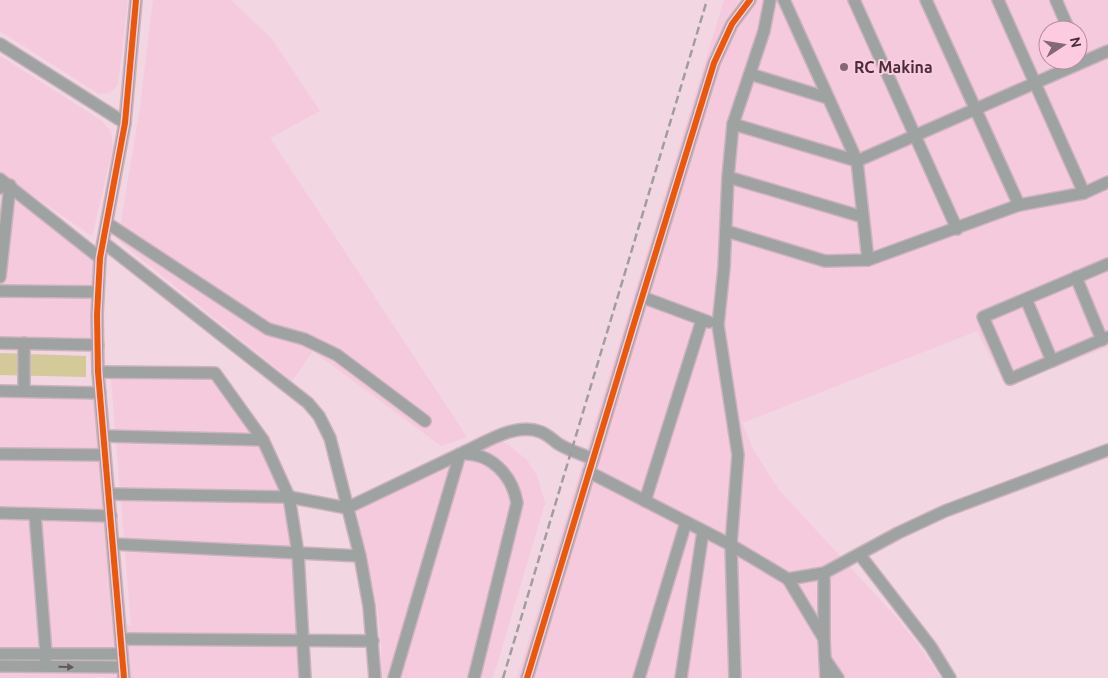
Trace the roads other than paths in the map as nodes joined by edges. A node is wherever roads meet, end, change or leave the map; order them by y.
1 (136, 0) edge
2 (750, 0) edge
3 (770, 0) edge
4 (784, 0) edge
5 (854, 0) edge
6 (926, 0) edge
7 (998, 0) edge
8 (1056, 0) edge
9 (1065, 20) edge
10 (0, 44) edge
11 (1108, 50) edge
12 (1088, 60) edge
13 (1065, 70) edge
14 (750, 74) junction
15 (1035, 83) junction
16 (828, 98) junction
17 (975, 109) junction
18 (125, 122) junction
19 (733, 124) junction
20 (915, 136) junction
21 (856, 161) junction
22 (728, 177) junction
23 (1108, 182) edge
24 (3, 184) edge
25 (1084, 193) junction
26 (1019, 206) junction
27 (863, 218) junction
28 (107, 223) junction
29 (956, 229) junction
30 (726, 231) junction
31 (103, 242) junction
32 (100, 258) junction
33 (868, 260) junction
34 (1108, 264) edge
35 (0, 277) edge
36 (1076, 278) junction
37 (0, 291) edge
38 (98, 292) junction
39 (642, 297) junction
40 (1026, 299) junction
41 (702, 320) junction
42 (718, 326) junction
43 (1105, 338) edge
44 (0, 343) edge
45 (24, 343) junction
46 (98, 345) junction
47 (1052, 361) junction
48 (98, 372) junction
49 (0, 391) edge
50 (24, 391) junction
51 (100, 393) junction
52 (425, 422) dead end
53 (104, 436) junction
54 (263, 440) junction
55 (1108, 450) edge
56 (0, 454) edge
57 (460, 454) junction
58 (105, 455) junction
59 (593, 459) junction
60 (589, 472) junction
61 (109, 494) junction
62 (289, 497) junction
63 (645, 501) junction
64 (347, 508) junction
65 (0, 514) edge
66 (35, 514) junction
67 (110, 516) junction
68 (686, 522) junction
69 (703, 531) junction
70 (113, 544) junction
71 (730, 545) junction
72 (298, 553) junction
73 (860, 554) junction
74 (360, 556) junction
75 (824, 573) junction
76 (788, 579) junction
77 (121, 639) junction
78 (824, 639) junction
79 (303, 641) junction
80 (373, 641) junction
81 (0, 654) edge
82 (46, 654) junction
83 (122, 654) junction
84 (825, 659) junction
85 (0, 666) edge
86 (45, 666) junction
87 (124, 673) edge
88 (305, 678) edge
89 (375, 678) edge
90 (394, 678) edge
91 (474, 678) edge
92 (528, 678) edge
93 (639, 678) edge
94 (682, 678) edge
95 (735, 678) edge
96 (826, 678) edge
97 (838, 678) edge
98 (950, 678) edge

1 - 18 street
2 - 39 street
3 - 14 street
4 - 16 street
5 - 20 street
6 - 17 street
7 - 15 street
8 - 9 street
10 - 18 street
11 - 12 street
13 - 15 street
14 - 16 street
14 - 19 street
15 - 17 street
15 - 25 street
16 - 21 street
17 - 20 street
17 - 26 street
18 - 28 street
19 - 21 street
19 - 22 street
20 - 21 street
20 - 29 street
21 - 27 street
22 - 27 street
22 - 30 street
23 - 25 street
24 - 32 street
24 - 35 street
25 - 26 street
26 - 29 street
27 - 33 street
28 - 31 street
28 - 52 street
29 - 33 street
30 - 33 street
30 - 42 street
31 - 32 street
31 - 64 street
32 - 38 street
34 - 36 street
36 - 40 street
36 - 43 street
37 - 38 street
38 - 46 street
39 - 41 street
39 - 59 street
40 - 47 street
40 - 47 street
41 - 42 street
41 - 63 street
42 - 71 street
43 - 47 street
44 - 45 street
45 - 46 street
45 - 50 street
46 - 48 street
48 - 51 street
48 - 54 street
49 - 50 street
50 - 51 street
51 - 53 street
53 - 54 street
53 - 58 street
54 - 62 street
55 - 73 street
56 - 58 street
57 - 59 street
57 - 64 street
57 - 90 street
57 - 91 street
58 - 61 street
59 - 60 street
60 - 63 street
60 - 92 street
61 - 62 street
61 - 67 street
62 - 64 street
62 - 72 street
63 - 68 street
64 - 74 street
65 - 66 street
66 - 67 street
66 - 82 street
67 - 70 street
68 - 69 street
68 - 93 street
69 - 71 street
69 - 94 street
70 - 72 street
70 - 77 street
71 - 76 street
71 - 95 street
72 - 74 street
72 - 79 street
73 - 75 street
73 - 98 street
74 - 80 street
75 - 76 street
75 - 78 street
76 - 78 street
77 - 79 street
77 - 83 street
78 - 84 street
79 - 80 street
79 - 88 street
80 - 89 street
81 - 82 street
82 - 83 street
82 - 86 street
83 - 87 street
84 - 96 street
84 - 97 street
85 - 86 street
86 -> 87 street

